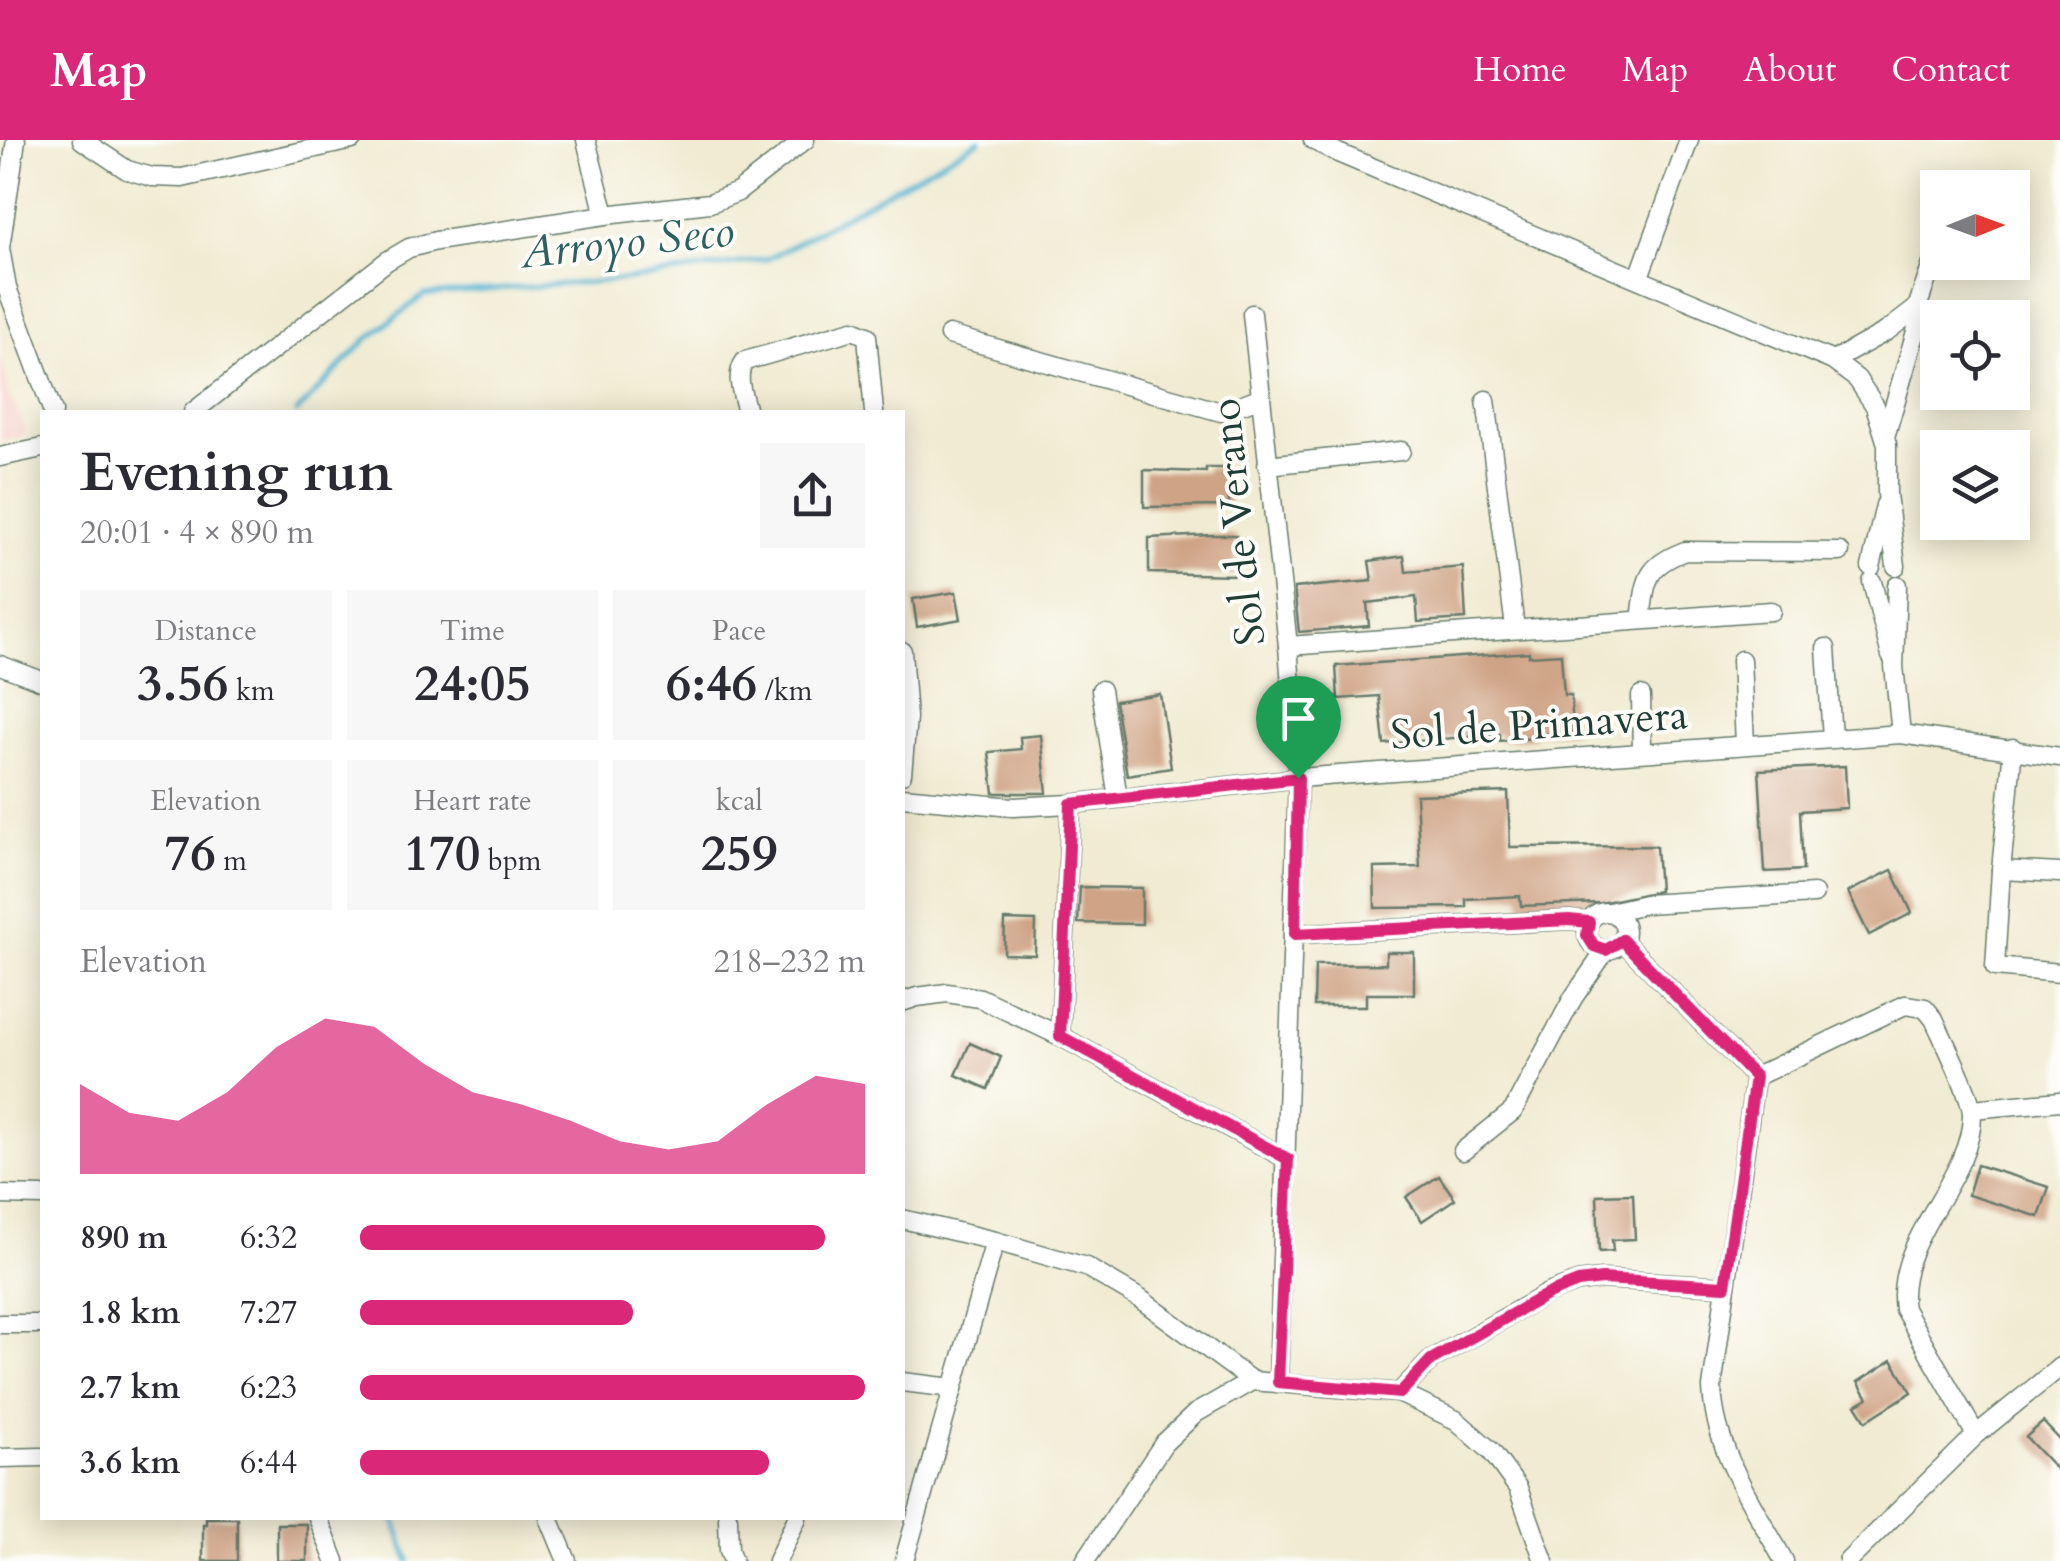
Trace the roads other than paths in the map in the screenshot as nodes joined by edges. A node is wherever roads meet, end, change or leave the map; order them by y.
1 (16, 140) edge
2 (82, 140) edge
3 (352, 140) edge
4 (586, 140) edge
5 (805, 140) edge
6 (1313, 140) edge
7 (1689, 140) edge
8 (605, 214) junction
9 (1639, 277) junction
10 (1927, 280) edge
11 (1917, 308) junction
12 (1252, 314) dead end
13 (949, 335) dead end
14 (1833, 361) junction
15 (1259, 398) junction
16 (1486, 400) dead end
17 (52, 410) edge
18 (197, 410) edge
19 (746, 410) edge
20 (874, 410) edge
21 (1884, 438) junction
22 (40, 448) edge
23 (1401, 450) dead end
24 (0, 457) edge
25 (1266, 465) junction
26 (1887, 494) junction
27 (1840, 552) dead end
28 (1771, 611) dead end
29 (1641, 620) junction
30 (1515, 628) junction
31 (1288, 646) junction
32 (1826, 648) dead end
33 (1741, 660) dead end
34 (0, 665) edge
35 (1894, 666) junction
36 (40, 681) edge
37 (1101, 690) dead end
38 (905, 691) edge
39 (1641, 696) dead end
40 (1901, 734) junction
41 (1832, 738) junction
42 (905, 740) edge
43 (1745, 744) junction
44 (2013, 748) junction
45 (1642, 752) junction
46 (2060, 758) edge
47 (1298, 778) junction
48 (905, 797) edge
49 (1118, 798) junction
50 (1071, 804) junction
51 (2001, 870) junction
52 (2060, 873) edge
53 (1814, 894) dead end
54 (1609, 912) junction
55 (1589, 922) junction
56 (1295, 934) junction
57 (1607, 944) junction
58 (2060, 973) edge
59 (905, 1001) edge
60 (1060, 1036) junction
61 (1755, 1077) junction
62 (2060, 1100) edge
63 (1972, 1110) junction
64 (1464, 1150) dead end
65 (1288, 1159) junction
66 (0, 1195) edge
67 (40, 1196) edge
68 (905, 1220) edge
69 (995, 1240) junction
70 (1725, 1286) junction
71 (0, 1324) edge
72 (40, 1324) edge
73 (2060, 1368) edge
74 (1252, 1381) junction
75 (905, 1382) edge
76 (1278, 1382) junction
77 (953, 1388) junction
78 (1400, 1393) junction
79 (1976, 1434) junction
80 (40, 1457) edge
81 (0, 1458) edge
82 (319, 1520) edge
83 (551, 1520) edge
84 (728, 1520) edge
85 (796, 1520) edge
86 (335, 1561) edge
87 (567, 1561) edge
88 (733, 1561) edge
89 (777, 1561) edge
90 (904, 1561) edge
91 (1085, 1561) edge
92 (1544, 1561) edge
93 (1784, 1561) edge
94 (1848, 1561) edge

1 - 17 street
2 - 3 street
4 - 8 street
5 - 8 street
6 - 9 street
7 - 9 street
8 - 18 street
9 - 14 street
10 - 11 street
11 - 14 street
11 - 21 street
12 - 15 street, Sol de Verano
13 - 15 street
14 - 21 street
15 - 25 street, Sol de Verano
16 - 30 street
19 - 20 street
21 - 26 street
22 - 24 street
23 - 25 street
25 - 31 street, Sol de Verano
26 - 35 street
26 - 35 street
27 - 29 street
28 - 29 street
29 - 30 street
30 - 31 street
31 - 47 street, Sol de Verano
32 - 41 street
33 - 43 street
34 - 36 street
35 - 40 street
37 - 49 street
38 - 42 street
39 - 45 street
40 - 41 street, Sol de Primavera
40 - 44 street, Sol de Primavera
41 - 43 street, Sol de Primavera
43 - 45 street, Sol de Primavera
44 - 46 street, Sol de Primavera
44 - 51 street
45 - 47 street, Sol de Primavera
47 - 49 street, Sol de Primavera
47 - 56 street, Sol de Verano
48 - 50 street, Sol de Primavera
49 - 50 street, Sol de Primavera
50 - 60 street
51 - 52 street
51 - 58 street
53 - 54 street
54 - 55 street
54 - 57 street
55 - 56 street
55 - 57 street
56 - 65 street, Sol de Verano
57 - 61 street
57 - 64 street
59 - 60 street
60 - 65 street
61 - 63 street
61 - 70 street
62 - 63 street
63 - 79 street
65 - 76 street, Sol de Verano
66 - 67 street
68 - 69 street
69 - 74 street
69 - 77 street
70 - 78 street
70 - 93 street
71 - 72 street
73 - 79 street
74 - 76 street
74 - 91 street
75 - 77 street
76 - 78 street
77 - 90 street
78 - 92 street
79 - 94 street
80 - 81 street
82 - 86 street
83 - 87 street
84 - 88 street
85 - 89 street

